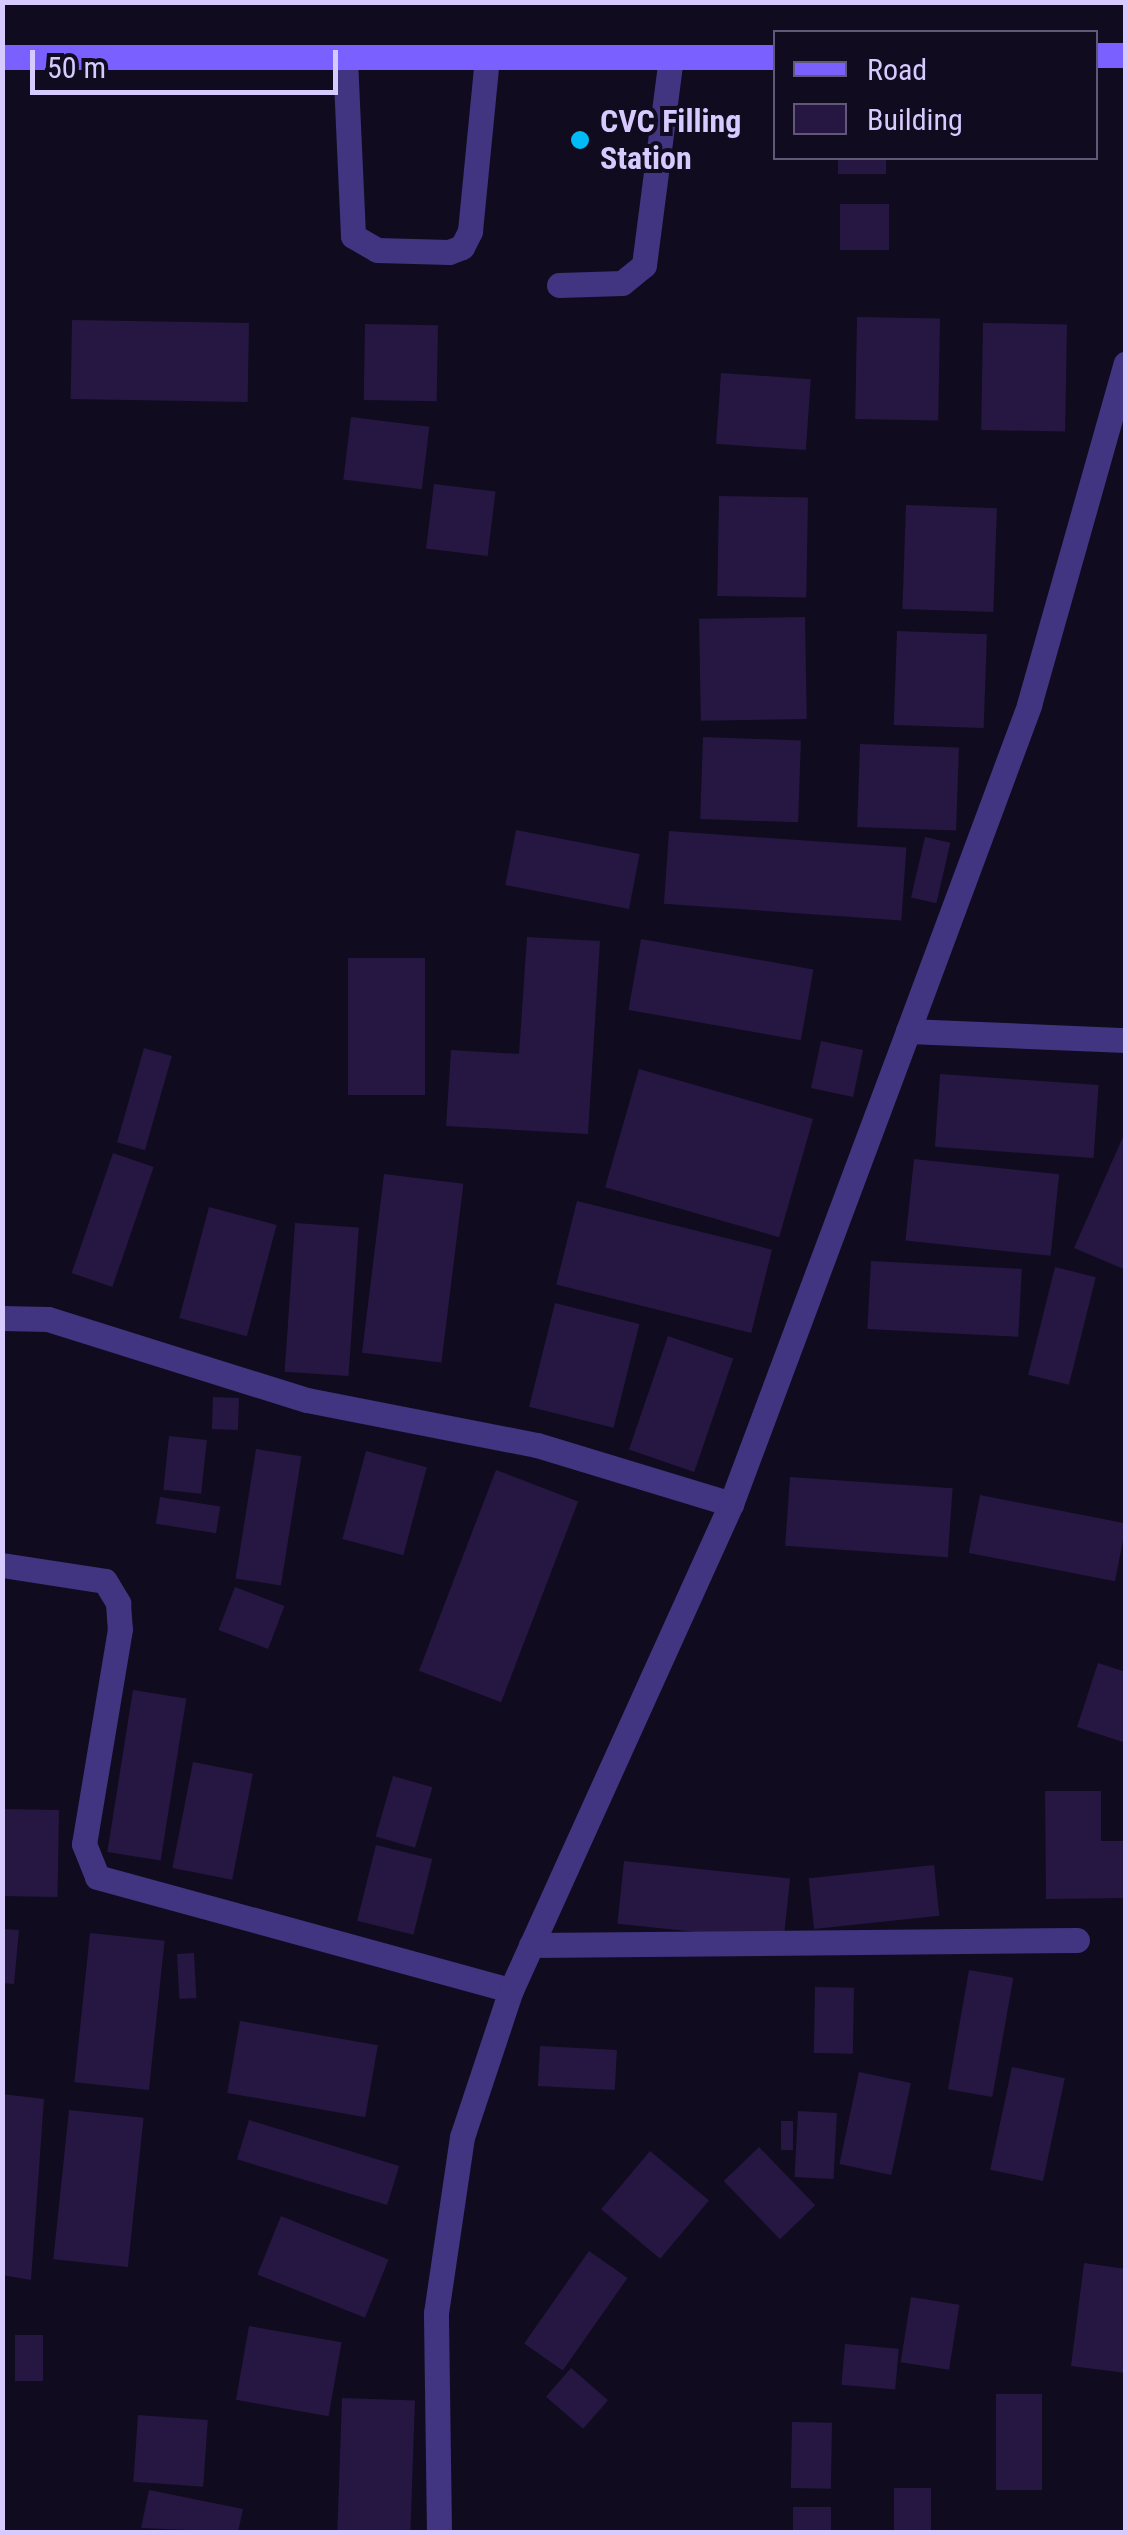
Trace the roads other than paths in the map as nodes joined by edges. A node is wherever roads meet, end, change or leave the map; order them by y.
1 (1098, 55) edge
2 (1126, 55) edge
3 (2, 57) edge
4 (773, 57) edge
5 (345, 58) junction
6 (486, 58) junction
7 (671, 58) junction
8 (558, 285) dead end
9 (1126, 363) edge
10 (908, 1031) junction
11 (1126, 1040) edge
12 (2, 1318) edge
13 (731, 1504) junction
14 (2, 1564) edge
15 (1077, 1940) dead end
16 (532, 1946) junction
17 (511, 1990) junction
18 (439, 2532) edge

1 - 2 street
3 - 5 street
4 - 7 street
5 - 6 street
5 - 6 street
6 - 7 street
7 - 8 street
9 - 10 street
10 - 11 street
10 - 13 street
12 - 13 street
13 - 16 street
14 - 17 street
15 - 16 street
16 - 17 street
17 - 18 street

